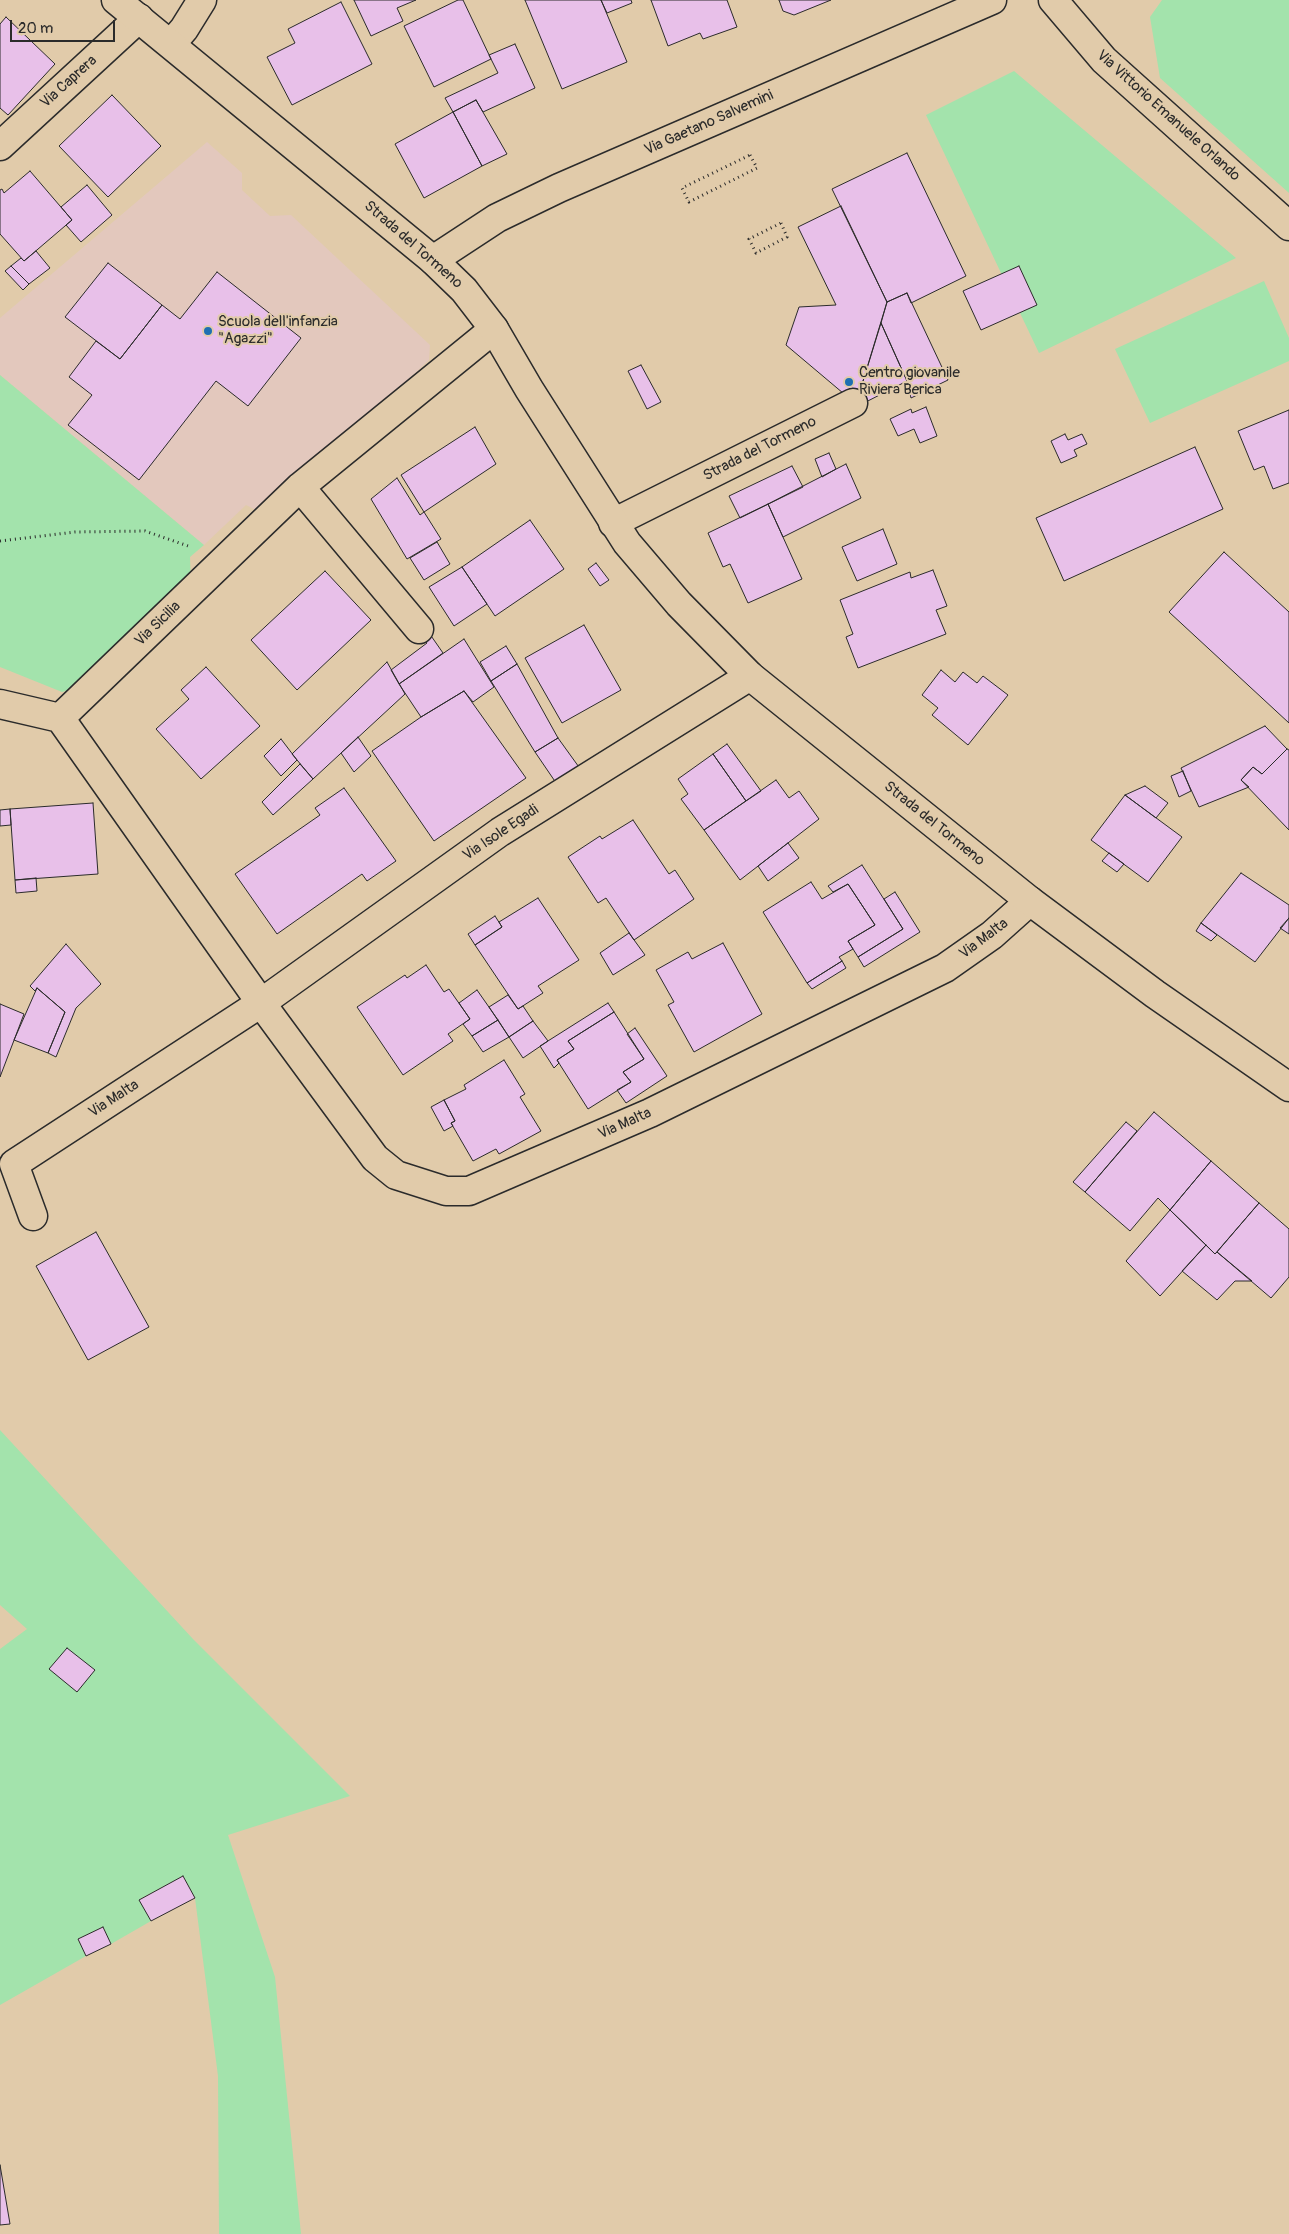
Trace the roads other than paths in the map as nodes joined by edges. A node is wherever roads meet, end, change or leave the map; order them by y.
1 (116, 0) edge
2 (202, 0) edge
3 (992, 0) edge
4 (1053, 0) edge
5 (139, 18) junction
6 (171, 44) junction
7 (0, 146) edge
8 (1289, 226) edge
9 (433, 260) junction
10 (494, 330) junction
11 (853, 403) dead end
12 (300, 488) junction
13 (613, 522) junction
14 (419, 629) dead end
15 (750, 676) junction
16 (0, 704) edge
17 (60, 718) junction
18 (1030, 901) junction
19 (261, 1003) junction
20 (1289, 1087) edge
21 (33, 1216) dead end

1 - 5 street, Strada del Tormeno
2 - 6 street
3 - 9 street, Via Gaetano Salvemini
4 - 8 street, Via Vittorio Emanuele Orlando
5 - 6 street, Strada del Tormeno
5 - 7 street, Via Caprera
6 - 9 street, Strada del Tormeno
9 - 10 street, Strada del Tormeno
10 - 12 street, Via Sicilia
10 - 13 street, Strada del Tormeno
11 - 13 street, Strada del Tormeno
12 - 14 street
12 - 17 street, Via Sicilia
13 - 15 street, Strada del Tormeno
15 - 18 street, Strada del Tormeno
15 - 19 street, Via Isole Egadi
16 - 17 street
17 - 19 street, Via Malta
18 - 19 street, Via Malta
18 - 20 street, Strada del Tormeno
19 - 21 street, Via Malta

